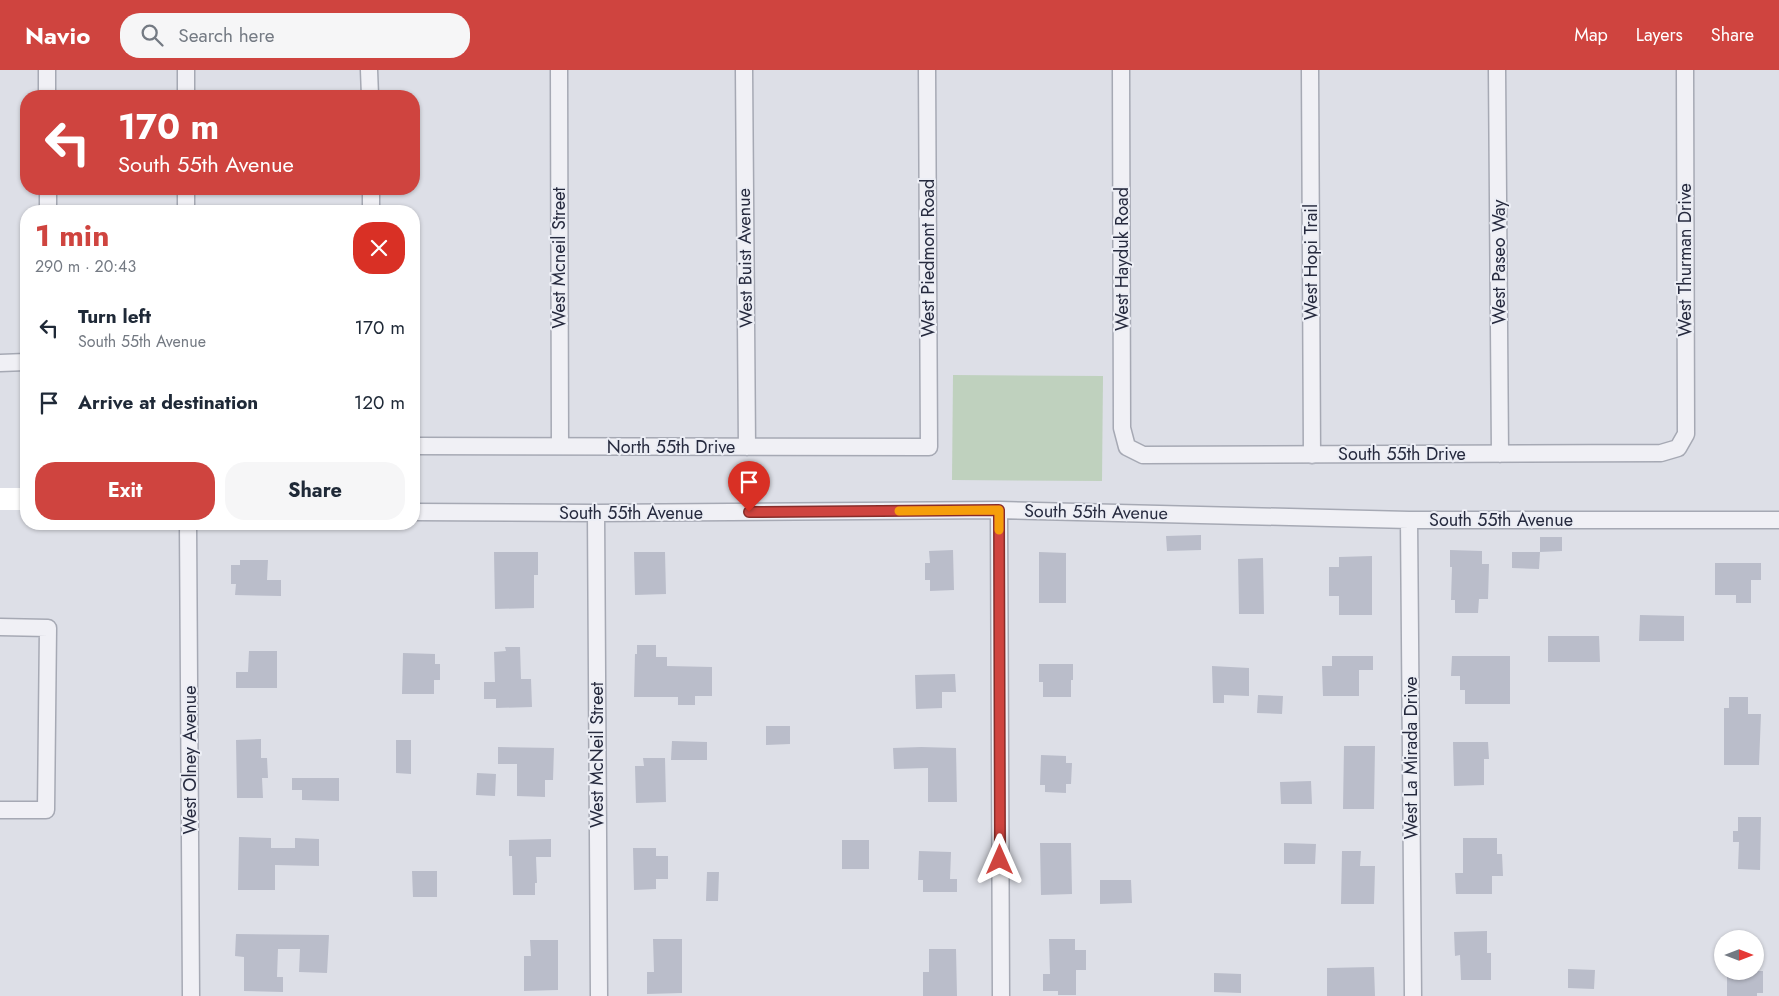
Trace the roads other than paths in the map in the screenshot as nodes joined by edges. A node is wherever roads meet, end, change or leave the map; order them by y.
1 (47, 70) edge
2 (186, 70) edge
3 (369, 70) edge
4 (559, 70) edge
5 (744, 70) edge
6 (927, 70) edge
7 (1121, 70) edge
8 (1310, 70) edge
9 (1497, 70) edge
10 (1685, 70) edge
11 (47, 90) edge
12 (186, 90) edge
13 (370, 90) edge
14 (20, 362) edge
15 (0, 363) edge
16 (420, 446) edge
17 (560, 446) junction
18 (747, 447) junction
19 (929, 447) joint
20 (1127, 447) joint
21 (1678, 448) joint
22 (1500, 454) junction
23 (1312, 455) junction
24 (20, 499) edge
25 (0, 500) edge
26 (999, 510) junction
27 (420, 512) edge
28 (596, 513) junction
29 (1409, 520) junction
30 (1779, 520) edge
31 (188, 530) edge
32 (0, 627) edge
33 (0, 810) edge
34 (191, 996) edge
35 (599, 996) edge
36 (1001, 996) edge
37 (1413, 996) edge

1 - 11 street
2 - 12 street
3 - 13 street
4 - 17 street, West Mcneil Street
5 - 18 street, West Buist Avenue
6 - 19 street, West Piedmont Road
7 - 20 street, West Hayduk Road
8 - 23 street, West Hopi Trail
9 - 22 street, West Paseo Way
10 - 21 street, West Thurman Drive
14 - 15 street
16 - 17 street, North 55th Drive
17 - 18 street, North 55th Drive
18 - 19 street, North 55th Drive
20 - 23 street, South 55th Drive
21 - 22 street, South 55th Drive
22 - 23 street, South 55th Drive
24 - 25 street
26 - 28 street, South 55th Avenue
26 - 29 street, South 55th Avenue
26 - 36 street
27 - 28 street, South 55th Avenue
28 - 35 street, West McNeil Street
29 - 30 street, South 55th Avenue
29 - 37 street, West La Mirada Drive
31 - 34 street, West Olney Avenue
32 - 33 street

